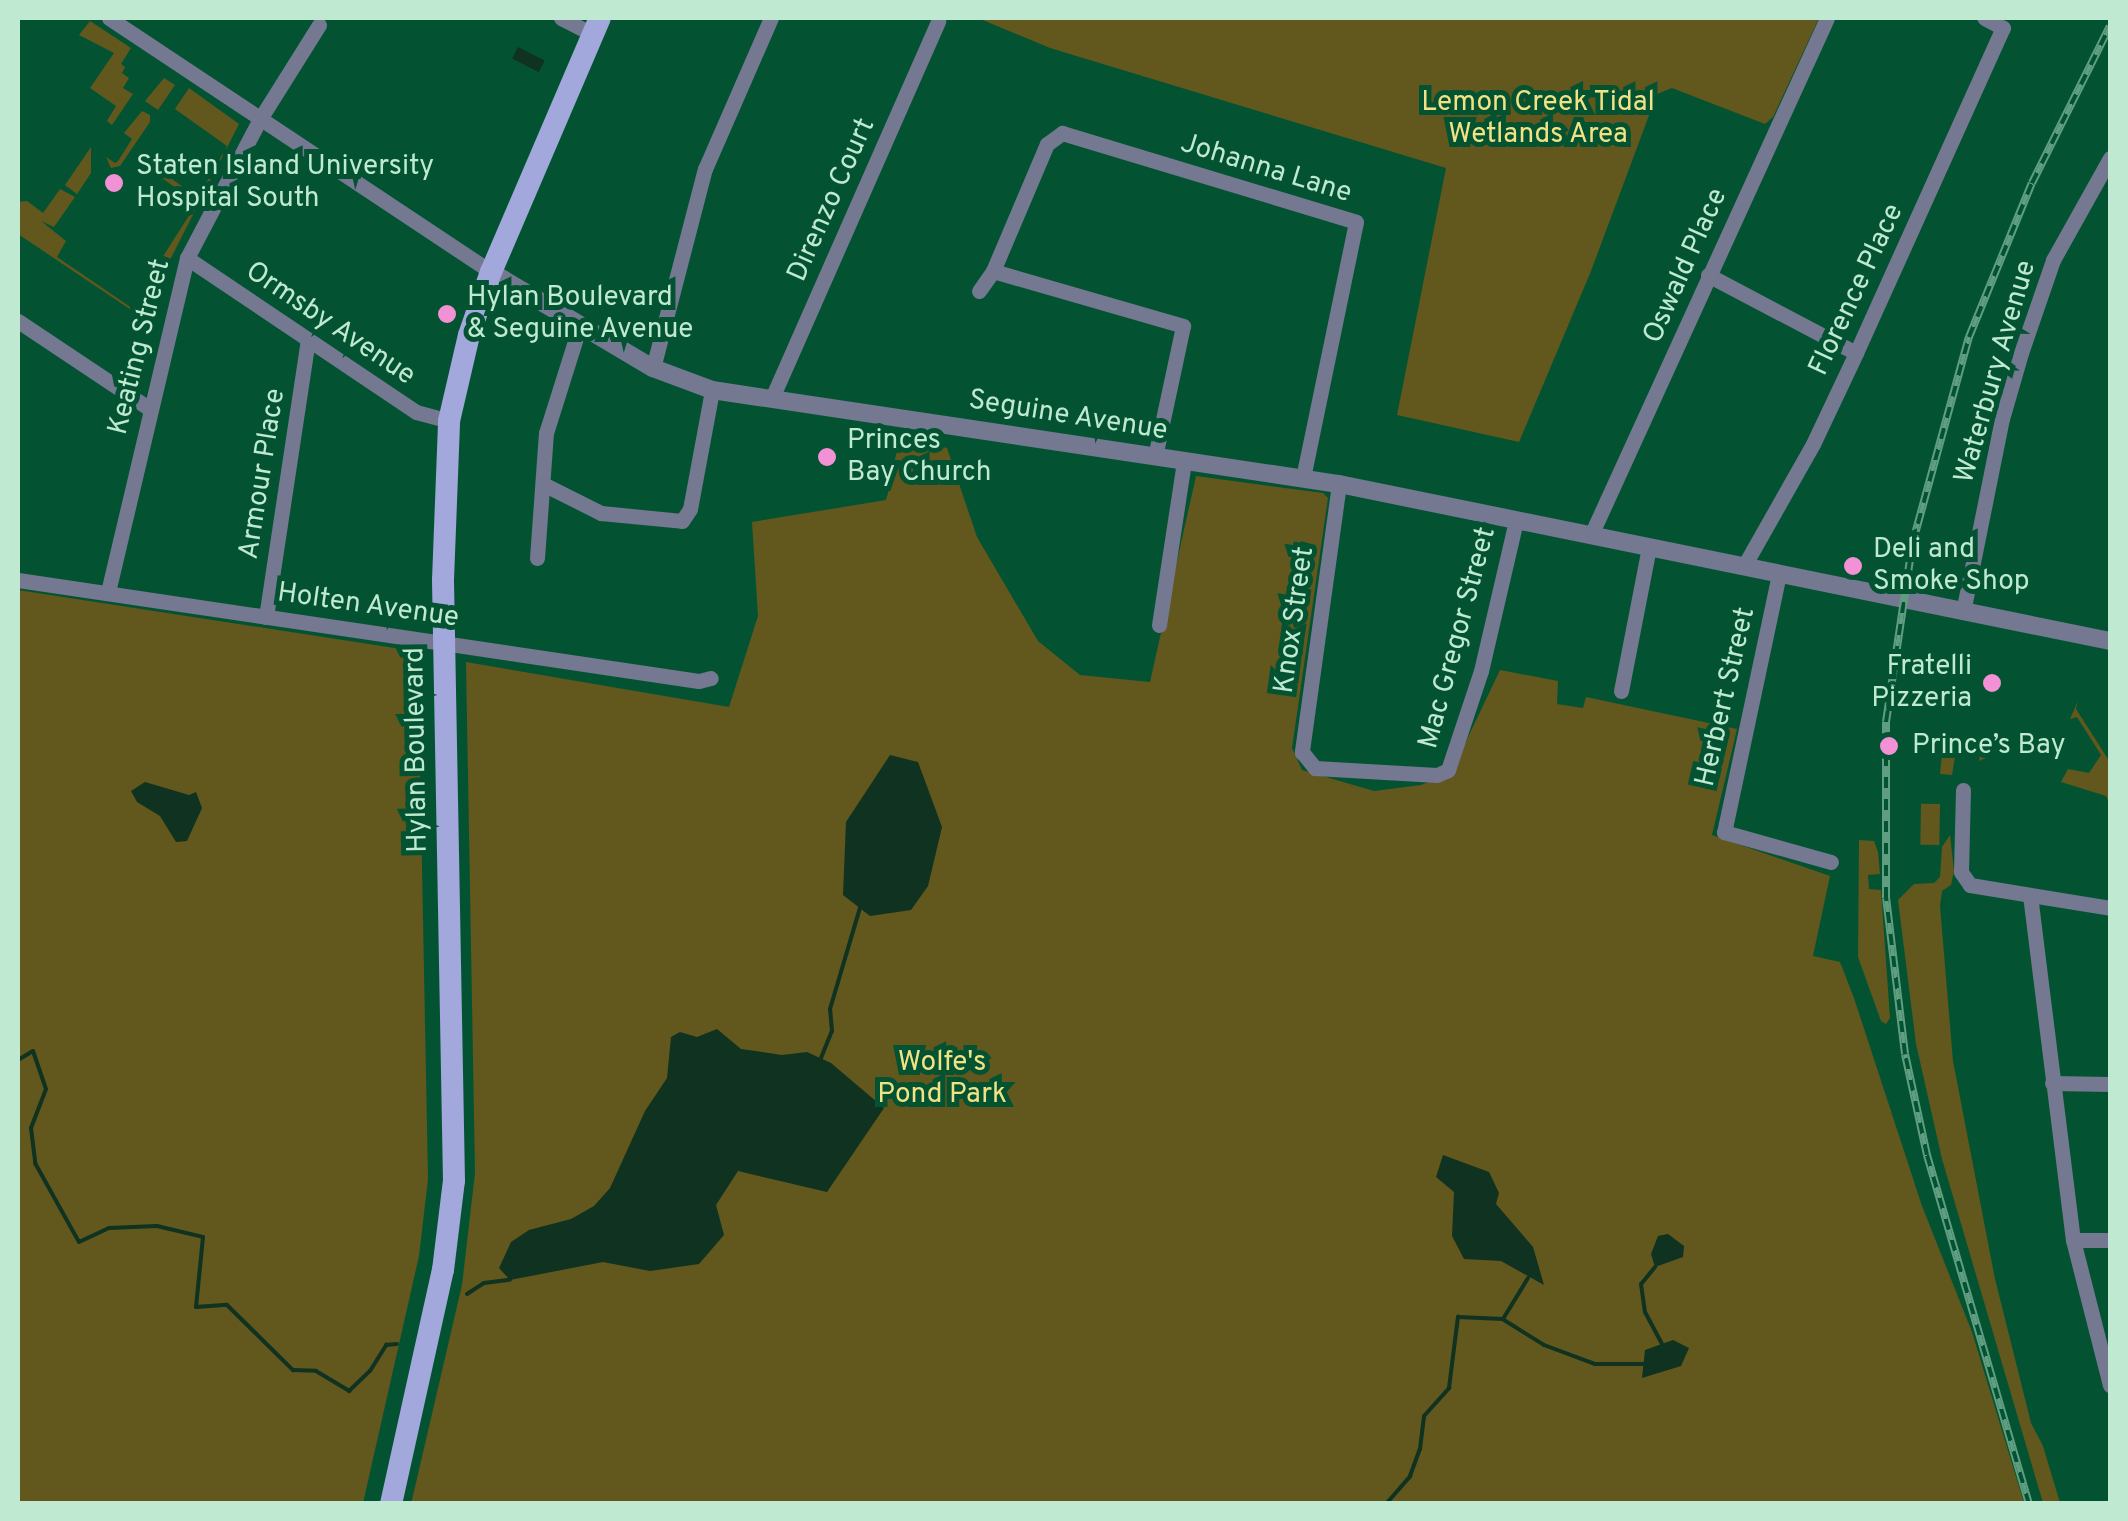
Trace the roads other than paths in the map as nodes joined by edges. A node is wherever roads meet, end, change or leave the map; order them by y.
1 (109, 18) edge
2 (561, 18) edge
3 (771, 18) edge
4 (1827, 18) edge
5 (1984, 18) edge
6 (938, 21) dead end
7 (319, 26) dead end
8 (596, 26) edge
9 (260, 119) junction
10 (2110, 158) edge
11 (186, 258) junction
12 (993, 271) junction
13 (492, 272) junction
14 (1708, 276) junction
15 (978, 291) dead end
16 (18, 321) edge
17 (580, 325) junction
18 (308, 339) junction
19 (1856, 354) junction
20 (652, 368) junction
21 (712, 390) junction
22 (772, 398) junction
23 (150, 409) junction
24 (449, 421) junction
25 (1155, 457) junction
26 (1184, 462) junction
27 (1304, 479) junction
28 (1340, 484) junction
29 (546, 485) junction
30 (1516, 520) junction
31 (1592, 535) junction
32 (1648, 546) junction
33 (537, 558) dead end
34 (1744, 566) junction
35 (1779, 574) junction
36 (18, 580) edge
37 (108, 592) junction
38 (1963, 612) junction
39 (266, 617) junction
40 (1159, 625) dead end
41 (2110, 641) edge
42 (445, 642) junction
43 (712, 678) dead end
44 (1622, 691) dead end
45 (1448, 770) joint
46 (1963, 790) dead end
47 (1831, 862) dead end
48 (2030, 895) junction
49 (2110, 908) edge
50 (2052, 1083) junction
51 (2110, 1084) edge
52 (2073, 1240) junction
53 (2110, 1240) edge
54 (2110, 1385) edge
55 (391, 1504) edge

1 - 9 street, Seguine Avenue
2 - 8 street
3 - 20 street
4 - 14 street, Oswald Place
5 - 19 street, Florence Place
6 - 22 street, Direnzo Court
7 - 9 street, Keating Street
8 - 13 main road, Hylan Boulevard
9 - 11 street, Keating Street
9 - 13 street, Seguine Avenue
10 - 38 street, Waterbury Avenue
11 - 18 street, Ormsby Avenue
11 - 23 street, Keating Street
12 - 15 street, Johanna Lane
12 - 25 street
12 - 27 street, Johanna Lane
13 - 17 street, Seguine Avenue
13 - 24 main road, Hylan Boulevard
14 - 19 street
14 - 31 street, Oswald Place
16 - 23 street
17 - 20 street, Seguine Avenue
17 - 29 street
18 - 24 street, Ormsby Avenue
18 - 39 street, Armour Place
19 - 34 street, Florence Place
20 - 21 street, Seguine Avenue
21 - 22 street, Seguine Avenue
21 - 29 street
22 - 25 street, Seguine Avenue
23 - 37 street, Keating Street
24 - 42 main road, Hylan Boulevard
25 - 26 street, Seguine Avenue
26 - 27 street, Seguine Avenue
26 - 40 street
27 - 28 street, Seguine Avenue
28 - 30 street, Seguine Avenue
28 - 45 street, Knox Street
29 - 33 street
30 - 31 street, Seguine Avenue
30 - 45 street, Mac Gregor Street
31 - 32 street, Seguine Avenue
32 - 34 street, Seguine Avenue
32 - 44 street
34 - 35 street, Seguine Avenue
35 - 38 street, Seguine Avenue
35 - 47 street, Herbert Street
36 - 37 street, Holten Avenue
37 - 39 street, Holten Avenue
38 - 41 street, Seguine Avenue
39 - 42 street, Holten Avenue
42 - 43 street, Holten Avenue
42 - 55 main road, Hylan Boulevard
46 - 48 street
48 - 49 street
48 - 50 street
50 - 51 street
50 - 52 street
52 - 53 street
52 - 54 street

